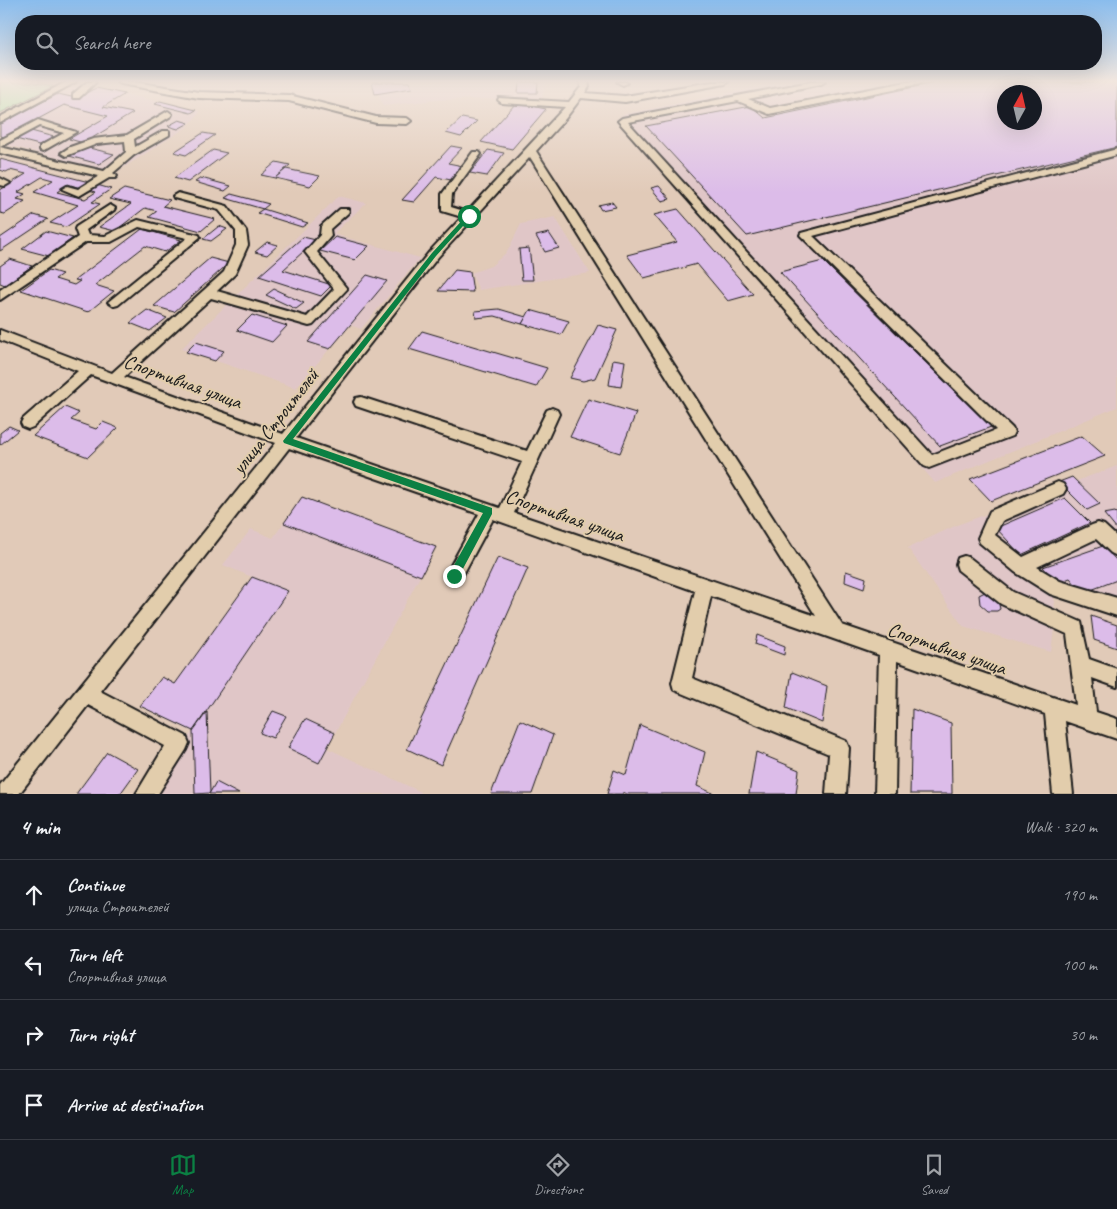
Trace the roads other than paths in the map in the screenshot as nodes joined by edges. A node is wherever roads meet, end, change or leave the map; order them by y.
1 (160, 119) edge
2 (372, 119) edge
3 (559, 119) edge
4 (632, 119) edge
5 (407, 121) dead end
6 (166, 133) dead end
7 (129, 138) junction
8 (0, 144) edge
9 (43, 148) dead end
10 (530, 149) junction
11 (0, 150) edge
12 (1117, 152) edge
13 (66, 153) dead end
14 (131, 153) junction
15 (476, 154) dead end
16 (108, 175) junction
17 (67, 190) dead end
18 (178, 196) dead end
19 (110, 208) dead end
20 (344, 211) dead end
21 (469, 216) junction
22 (84, 238) junction
23 (209, 292) junction
24 (0, 296) edge
25 (114, 302) dead end
26 (0, 335) edge
27 (89, 369) junction
28 (114, 379) junction
29 (361, 402) dead end
30 (552, 414) dead end
31 (28, 423) dead end
32 (287, 441) junction
33 (530, 459) junction
34 (1058, 488) dead end
35 (496, 513) junction
36 (1117, 548) edge
37 (964, 564) dead end
38 (1021, 566) junction
39 (454, 576) dead end
40 (705, 586) junction
41 (1117, 607) edge
42 (836, 632) junction
43 (888, 649) junction
44 (1081, 665) junction
45 (1117, 678) edge
46 (86, 694) junction
47 (1054, 707) junction
48 (1087, 719) junction
49 (1117, 729) edge
50 (6, 794) edge
51 (146, 794) edge
52 (836, 794) edge
53 (885, 794) edge
54 (1063, 794) edge

1 - 7 street
2 - 5 street
3 - 10 street, улица Строителей
4 - 12 street
6 - 14 street
7 - 13 street
7 - 14 street
8 - 9 street
10 - 21 street, улица Строителей
10 - 42 street
11 - 16 street
14 - 16 street
15 - 21 street
16 - 17 street
18 - 23 street
19 - 22 street
20 - 23 street
21 - 32 street, улица Строителей
22 - 24 street
22 - 25 street
23 - 28 street
26 - 27 street, Спортивная улица
27 - 28 street, Спортивная улица
27 - 31 street
28 - 32 street, Спортивная улица
29 - 33 street
30 - 33 street
32 - 35 street, Спортивная улица
32 - 46 street, улица Строителей
33 - 35 street
34 - 38 street
35 - 39 street
35 - 40 street, Спортивная улица
36 - 38 street
37 - 44 street
38 - 41 street
40 - 42 street, Спортивная улица
40 - 52 street
42 - 43 street, Спортивная улица
43 - 47 street, Спортивная улица
43 - 53 street
44 - 45 street
44 - 48 street
46 - 50 street, улица Строителей
46 - 51 street
47 - 48 street, Спортивная улица
47 - 54 street
48 - 49 street, Спортивная улица

